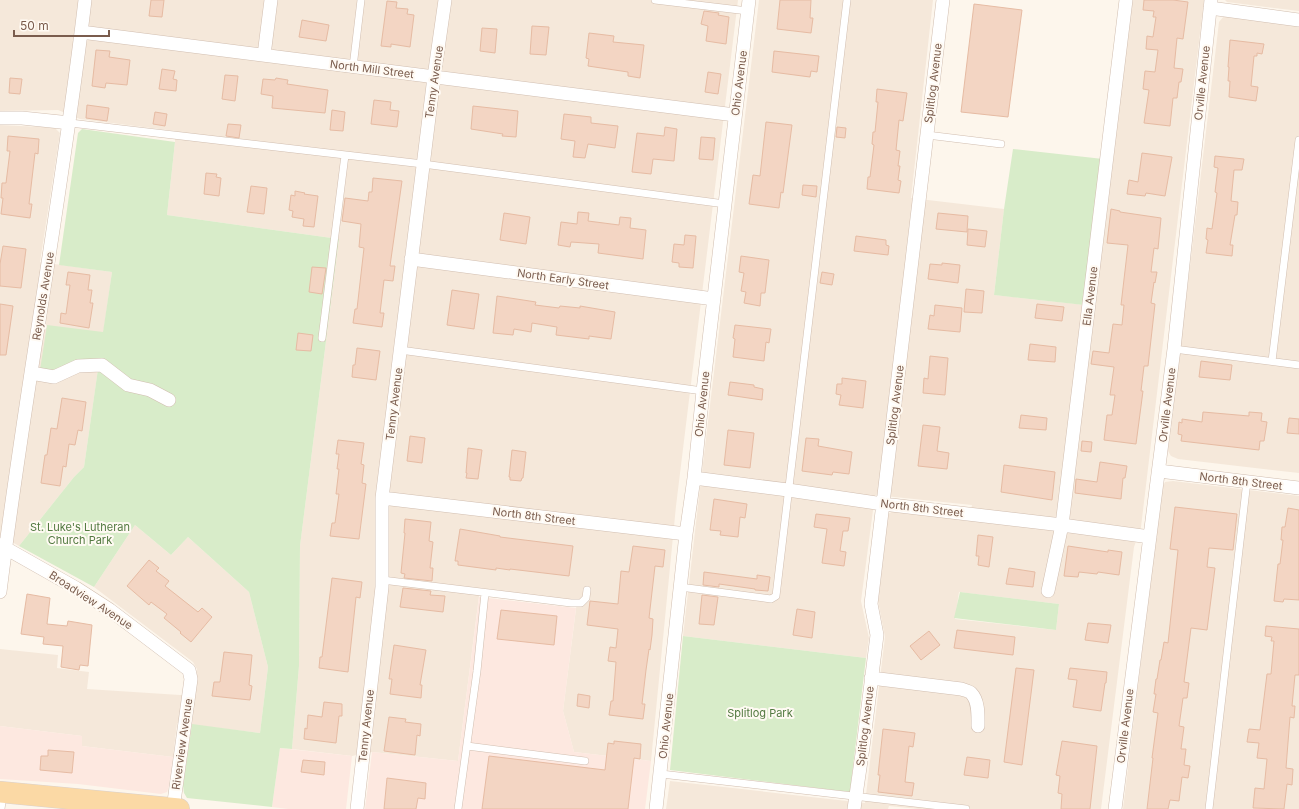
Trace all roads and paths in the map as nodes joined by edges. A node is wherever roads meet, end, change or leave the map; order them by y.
1 (85, 0) edge
2 (271, 0) edge
3 (361, 0) edge
4 (445, 0) edge
5 (656, 0) edge
6 (848, 0) edge
7 (943, 0) edge
8 (1126, 0) edge
9 (1211, 4) edge
10 (748, 6) edge
11 (1299, 20) edge
12 (81, 32) junction
13 (264, 55) junction
14 (353, 67) junction
15 (434, 77) junction
16 (735, 115) junction
17 (0, 118) edge
18 (70, 123) junction
19 (927, 135) junction
20 (1299, 140) edge
21 (1001, 144) dead end
22 (345, 155) junction
23 (423, 164) junction
24 (725, 204) junction
25 (411, 258) junction
26 (714, 298) junction
27 (322, 338) dead end
28 (1174, 349) junction
29 (400, 350) junction
30 (1272, 361) junction
31 (1299, 365) edge
32 (31, 373) junction
33 (703, 391) junction
34 (169, 400) dead end
35 (1159, 471) junction
36 (694, 478) junction
37 (1247, 482) junction
38 (1299, 488) edge
39 (788, 490) junction
40 (382, 498) junction
41 (883, 504) junction
42 (1062, 525) junction
43 (686, 534) junction
44 (1150, 537) junction
45 (3, 546) edge
46 (382, 580) junction
47 (680, 587) junction
48 (587, 590) dead end
49 (1048, 591) dead end
50 (0, 592) edge
51 (485, 593) junction
52 (871, 678) junction
53 (191, 679) joint
54 (978, 726) dead end
55 (467, 746) junction
56 (585, 761) dead end
57 (661, 774) junction
58 (856, 796) junction
59 (2, 798) edge
60 (92, 805) edge
61 (138, 807) edge
62 (175, 809) edge
63 (357, 809) edge
64 (458, 809) edge
65 (656, 809) edge
66 (854, 809) edge
67 (966, 809) edge
68 (1115, 809) edge
69 (1209, 809) edge

1 - 12 street, Reynolds Avenue
2 - 13 street
3 - 14 lane
4 - 15 street, Tenny Avenue
5 - 10 lane
6 - 39 lane
7 - 19 street, Splitlog Avenue
8 - 42 street, Ella Avenue
9 - 11 street
9 - 28 street, Orville Avenue
10 - 16 street, Ohio Avenue
12 - 13 street, North Mill Street
12 - 18 street, Reynolds Avenue
13 - 14 street, North Mill Street
14 - 15 street, North Mill Street
15 - 16 street, North Mill Street
15 - 23 street, Tenny Avenue
16 - 24 street, Ohio Avenue
17 - 18 street
18 - 22 lane
18 - 32 street, Reynolds Avenue
19 - 21 lane
19 - 41 street, Splitlog Avenue
20 - 30 lane
22 - 23 lane
22 - 27 lane
23 - 24 lane
23 - 25 street, Tenny Avenue
24 - 26 street, Ohio Avenue
25 - 26 street, North Early Street
25 - 29 street, Tenny Avenue
26 - 33 street, Ohio Avenue
28 - 30 lane
28 - 35 street, Orville Avenue
29 - 33 lane
29 - 40 street, Tenny Avenue
30 - 31 lane
32 - 34 street
32 - 45 street, Reynolds Avenue
33 - 36 street, Ohio Avenue
35 - 37 street, North 8th Street
35 - 44 street, Orville Avenue
36 - 39 street, North 8th Street
36 - 43 street, Ohio Avenue
37 - 38 street, North 8th Street
37 - 69 lane
39 - 41 street, North 8th Street
39 - 47 lane
40 - 43 street, North 8th Street
40 - 46 street, Tenny Avenue
41 - 42 street, North 8th Street
41 - 52 street, Splitlog Avenue
42 - 44 street, North 8th Street
42 - 49 street, Ella Avenue
43 - 47 street, Ohio Avenue
44 - 68 street, Orville Avenue
45 - 50 street, Reynolds Avenue
45 - 53 street, Broadview Avenue
46 - 51 lane
46 - 63 street, Tenny Avenue
47 - 57 street, Ohio Avenue
48 - 51 lane
51 - 55 lane
52 - 54 street
52 - 58 street, Splitlog Avenue
53 - 62 street, Riverview Avenue
55 - 56 lane
55 - 64 lane
57 - 58 lane
57 - 65 street, Ohio Avenue
58 - 66 street, Splitlog Avenue
58 - 67 lane
59 - 60 main road
60 - 61 main road
61 - 62 main road

